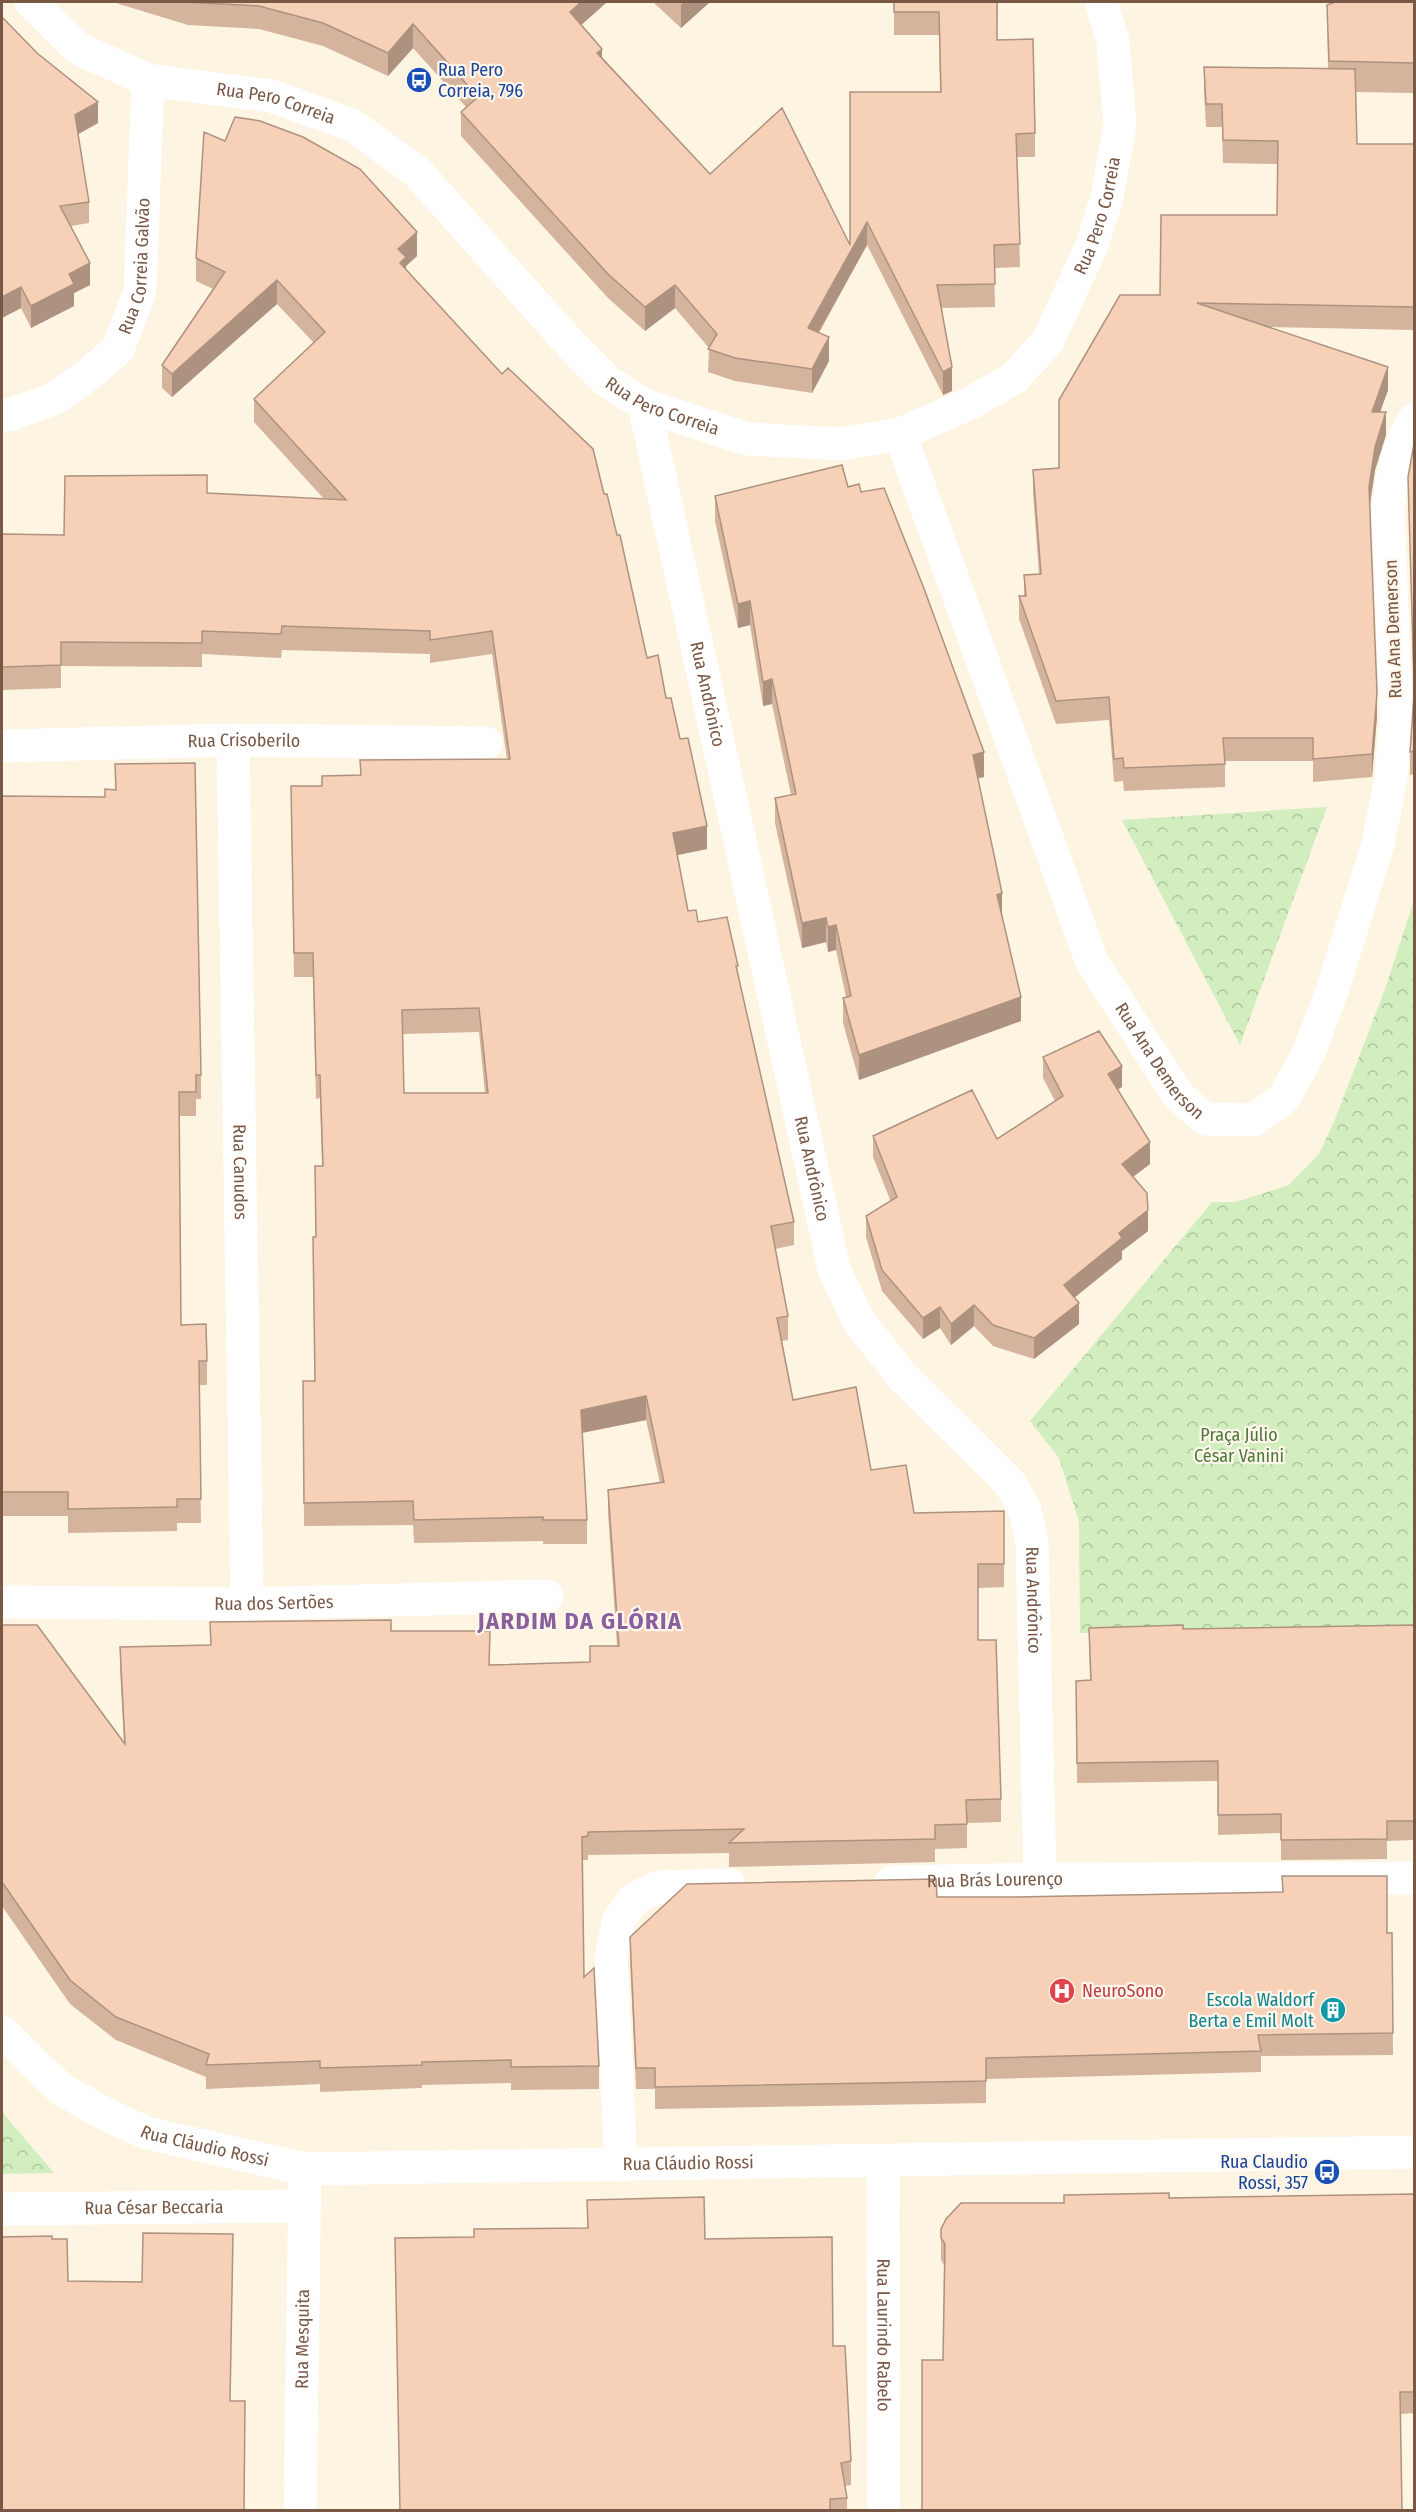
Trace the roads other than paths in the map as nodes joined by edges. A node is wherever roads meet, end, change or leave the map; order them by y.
1 (31, 2) edge
2 (1101, 2) edge
3 (148, 80) junction
4 (644, 405) junction
5 (2, 414) edge
6 (1414, 420) edge
7 (900, 434) junction
8 (233, 740) junction
9 (486, 743) dead end
10 (2, 746) edge
11 (547, 1596) dead end
12 (2, 1602) edge
13 (247, 1604) junction
14 (1414, 1878) edge
15 (1040, 1879) junction
16 (861, 1883) edge
17 (753, 1885) edge
18 (2, 2032) edge
19 (1414, 2152) edge
20 (883, 2161) junction
21 (621, 2165) junction
22 (305, 2169) junction
23 (305, 2206) junction
24 (2, 2209) edge
25 (300, 2511) edge
26 (884, 2511) edge

1 - 3 street, Rua Pero Correia
2 - 7 street, Rua Pero Correia
3 - 4 street, Rua Pero Correia
3 - 5 street, Rua Correia Galvão
4 - 7 street, Rua Pero Correia
4 - 15 street, Rua Andrônico
6 - 7 street, Rua Ana Demerson
8 - 9 street, Rua Crisoberilo
8 - 10 street, Rua Crisoberilo
8 - 13 street, Rua Canudos
11 - 13 street, Rua dos Sertões
12 - 13 street, Rua dos Sertões
14 - 15 street, Rua Brás Lourenço
15 - 16 street, Rua Brás Lourenço
17 - 21 street
18 - 22 street, Rua Cláudio Rossi
19 - 20 street, Rua Cláudio Rossi
20 - 21 street, Rua Cláudio Rossi
20 - 26 street, Rua Laurindo Rabelo
21 - 22 street, Rua Cláudio Rossi
22 - 23 street, Rua Mesquita
23 - 24 street, Rua César Beccaria
23 - 25 street, Rua Mesquita

